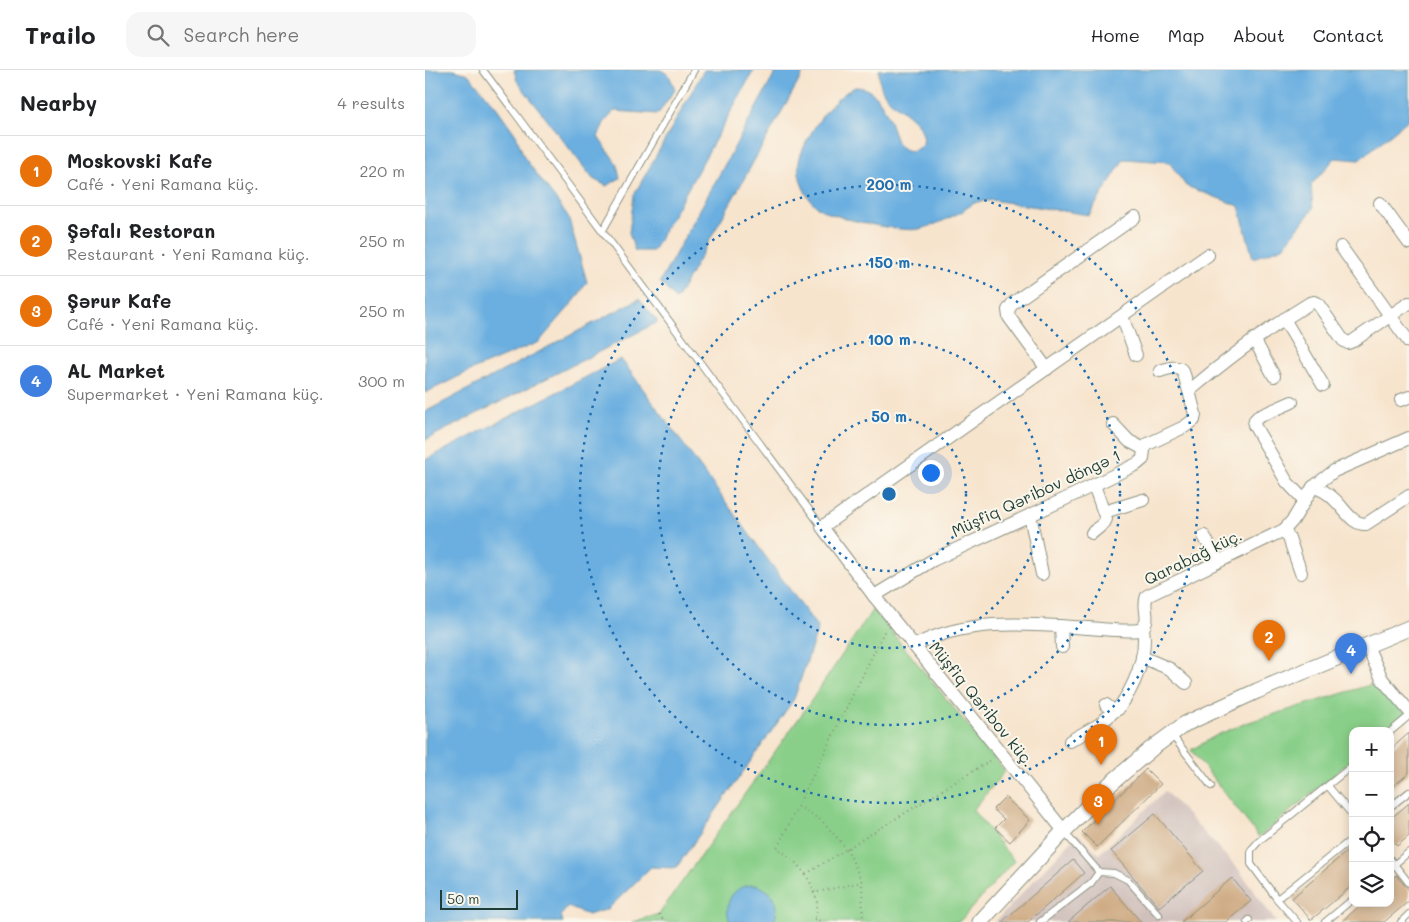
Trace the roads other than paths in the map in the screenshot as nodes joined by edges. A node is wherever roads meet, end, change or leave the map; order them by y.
1 (483, 70) edge
2 (694, 70) edge
3 (1379, 203) dead end
4 (1135, 216) dead end
5 (603, 230) junction
6 (1409, 244) edge
7 (1341, 247) dead end
8 (1209, 255) dead end
9 (1409, 303) edge
10 (1122, 316) junction
11 (1391, 316) junction
12 (1284, 319) junction
13 (1254, 339) junction
14 (1409, 342) edge
15 (1136, 356) dead end
16 (1047, 369) junction
17 (1160, 371) dead end
18 (1274, 376) dead end
19 (1323, 385) dead end
20 (1189, 391) junction
21 (1292, 402) dead end
22 (1113, 424) dead end
23 (1409, 438) edge
24 (1144, 449) junction
25 (1093, 485) junction
26 (1313, 487) junction
27 (1409, 496) edge
28 (1143, 500) dead end
29 (1304, 500) junction
30 (1104, 512) junction
31 (1030, 515) junction
32 (822, 527) junction
33 (1284, 530) junction
34 (1092, 533) dead end
35 (1204, 536) dead end
36 (1218, 561) junction
37 (1301, 573) dead end
38 (1042, 574) dead end
39 (874, 596) junction
40 (1061, 626) junction
41 (1143, 628) junction
42 (1409, 628) edge
43 (914, 646) junction
44 (1367, 646) junction
45 (1062, 647) dead end
46 (1142, 657) junction
47 (1186, 683) dead end
48 (1408, 709) edge
49 (1394, 727) edge
50 (1171, 734) junction
51 (1070, 741) dead end
52 (1349, 768) edge
53 (1211, 786) dead end
54 (1328, 786) junction
55 (1409, 792) edge
56 (1394, 804) edge
57 (1349, 811) edge
58 (1064, 831) junction
59 (1349, 841) edge
60 (1409, 852) edge
61 (1394, 863) edge
62 (1394, 866) edge
63 (1099, 872) junction
64 (1409, 882) edge
65 (1277, 899) junction
66 (1349, 902) edge
67 (1409, 914) edge
68 (1159, 915) dead end
69 (980, 922) edge
70 (1040, 922) edge
71 (1297, 922) edge
72 (1325, 922) edge
73 (1401, 922) edge

1 - 5 lane
2 - 5 lane
3 - 6 street
4 - 16 street
5 - 32 lane
7 - 11 street
8 - 10 street
9 - 11 street
10 - 15 street
10 - 16 street
11 - 12 street
11 - 14 street
12 - 13 street
12 - 19 street
13 - 18 street
13 - 20 street
16 - 32 street
17 - 20 street
20 - 24 street, Müşfiq Qəribov döngə 1
21 - 29 street
22 - 24 street
23 - 26 street, Qarabağ küç.
24 - 25 street, Müşfiq Qəribov döngə 1
25 - 30 street
25 - 31 street, Müşfiq Qəribov döngə 1
26 - 27 street
26 - 29 street, Qarabağ küç.
28 - 30 street
29 - 33 street, Qarabağ küç.
30 - 34 street
31 - 38 street
31 - 39 street, Müşfiq Qəribov döngə 1
32 - 39 street, Müşfiq Qəribov küç.
33 - 36 street, Qarabağ küç.
33 - 37 street
35 - 36 street
36 - 41 street, Qarabağ küç.
39 - 43 street, Müşfiq Qəribov küç.
40 - 41 street
40 - 43 street
40 - 45 street
41 - 46 street
42 - 44 street
43 - 58 street, Müşfiq Qəribov küç.
44 - 48 street
44 - 50 street
46 - 47 street
46 - 51 street
48 - 49 lane
50 - 53 lane
50 - 58 street
52 - 54 lane
54 - 57 lane
54 - 65 lane
55 - 56 lane
58 - 63 lane
58 - 69 street
59 - 65 lane
60 - 61 lane
62 - 64 lane
63 - 68 lane
63 - 70 lane
65 - 71 lane
66 - 72 lane
67 - 73 lane

